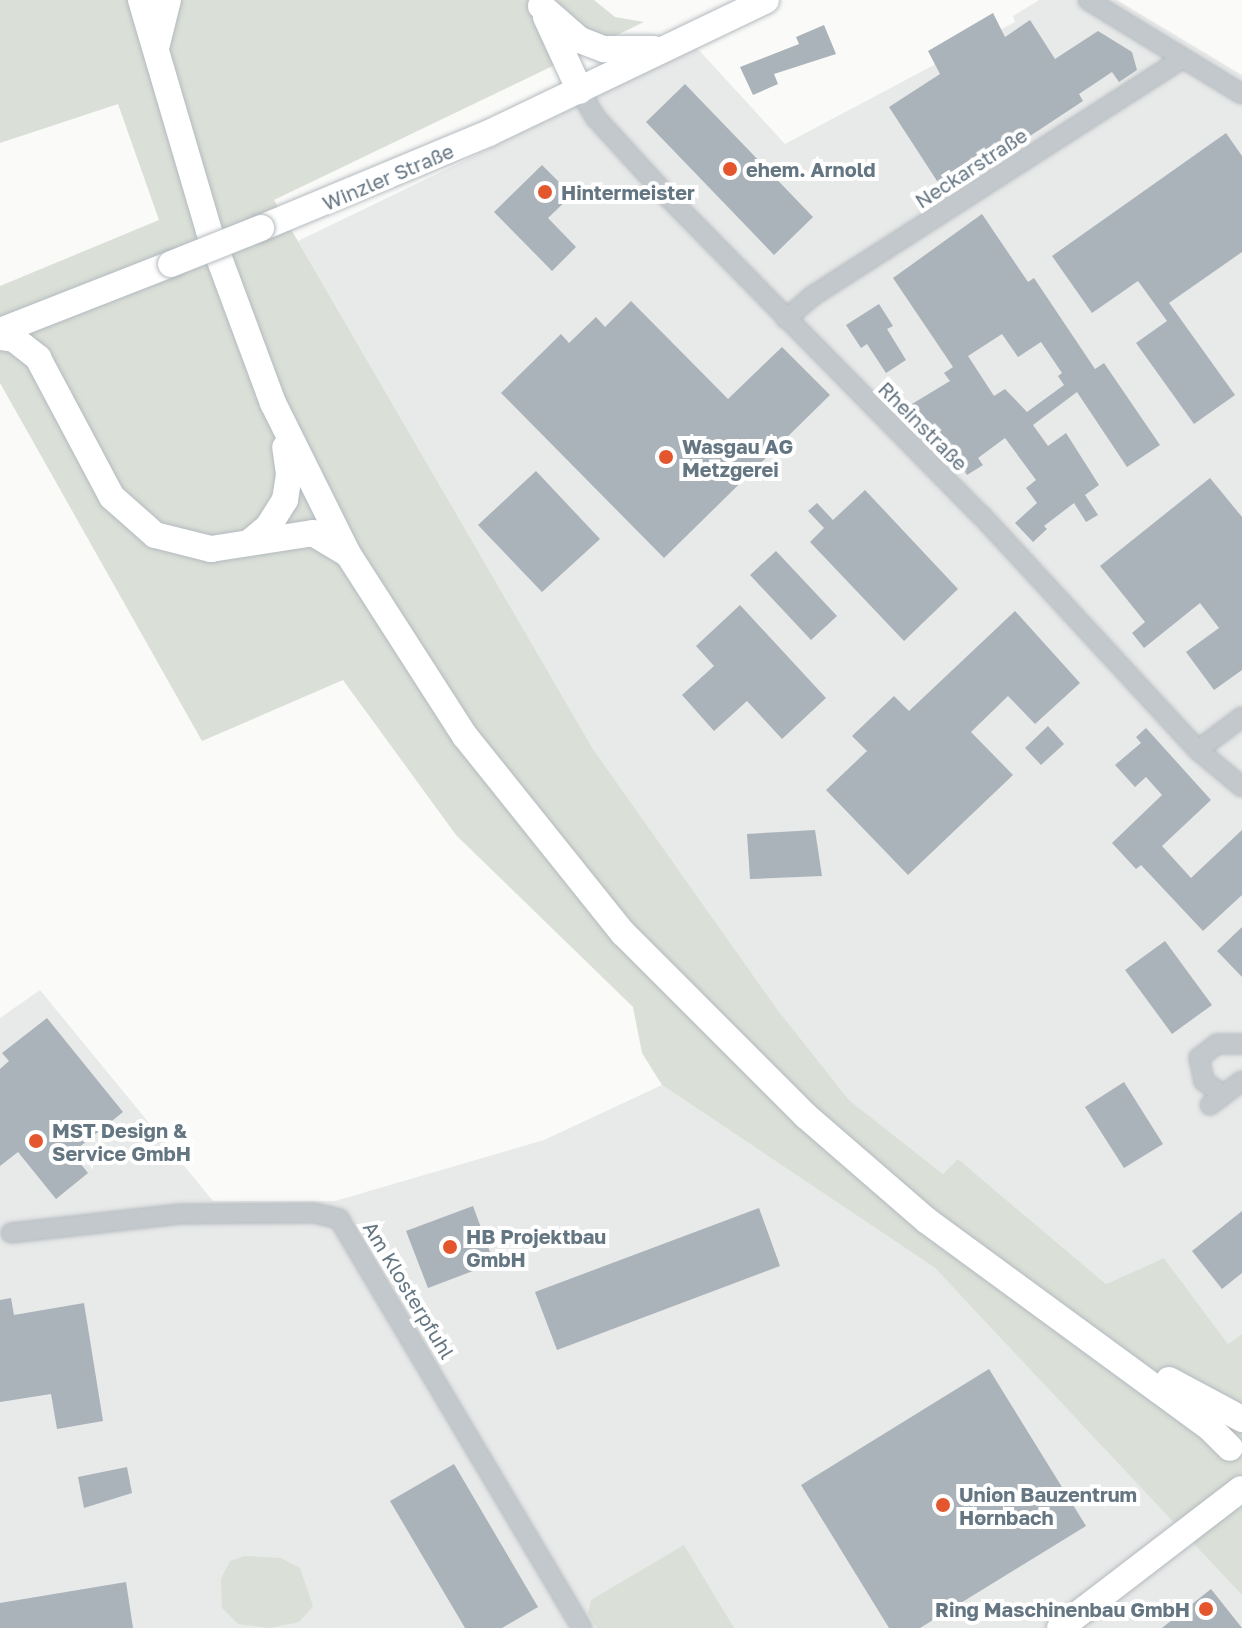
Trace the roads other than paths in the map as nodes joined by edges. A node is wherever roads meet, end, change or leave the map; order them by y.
1 (141, 0) edge
2 (168, 0) edge
3 (766, 0) edge
4 (1088, 0) edge
5 (539, 3) edge
6 (666, 49) junction
7 (155, 52) junction
8 (1182, 59) junction
9 (580, 91) junction
10 (1242, 94) edge
11 (59, 308) junction
12 (786, 319) junction
13 (0, 334) edge
14 (50, 375) junction
15 (273, 403) junction
16 (244, 546) junction
17 (348, 554) junction
18 (1242, 717) edge
19 (1198, 750) junction
20 (1242, 787) edge
21 (1242, 1044) edge
22 (1242, 1081) edge
23 (11, 1233) dead end
24 (1238, 1430) edge
25 (1242, 1489) edge
26 (582, 1628) edge
27 (1060, 1628) edge

1 - 7 main road
2 - 7 main road
3 - 6 main road, Winzler Straße
4 - 8 street
5 - 6 main road
5 - 9 main road
6 - 9 main road, Winzler Straße
7 - 15 main road
8 - 10 street
8 - 12 street, Neckarstraße
9 - 11 main road, Winzler Straße, bridge
9 - 12 street, Rheinstraße
11 - 13 main road, Winzler Straße
11 - 14 main road
12 - 19 street, Rheinstraße
13 - 14 main road
14 - 16 main road
15 - 16 main road
15 - 17 main road
16 - 17 main road
17 - 24 main road
18 - 19 street
19 - 20 street, Rheinstraße
21 - 22 street
23 - 26 street, Am Klosterpfuhl
24 - 25 main road
25 - 27 main road

